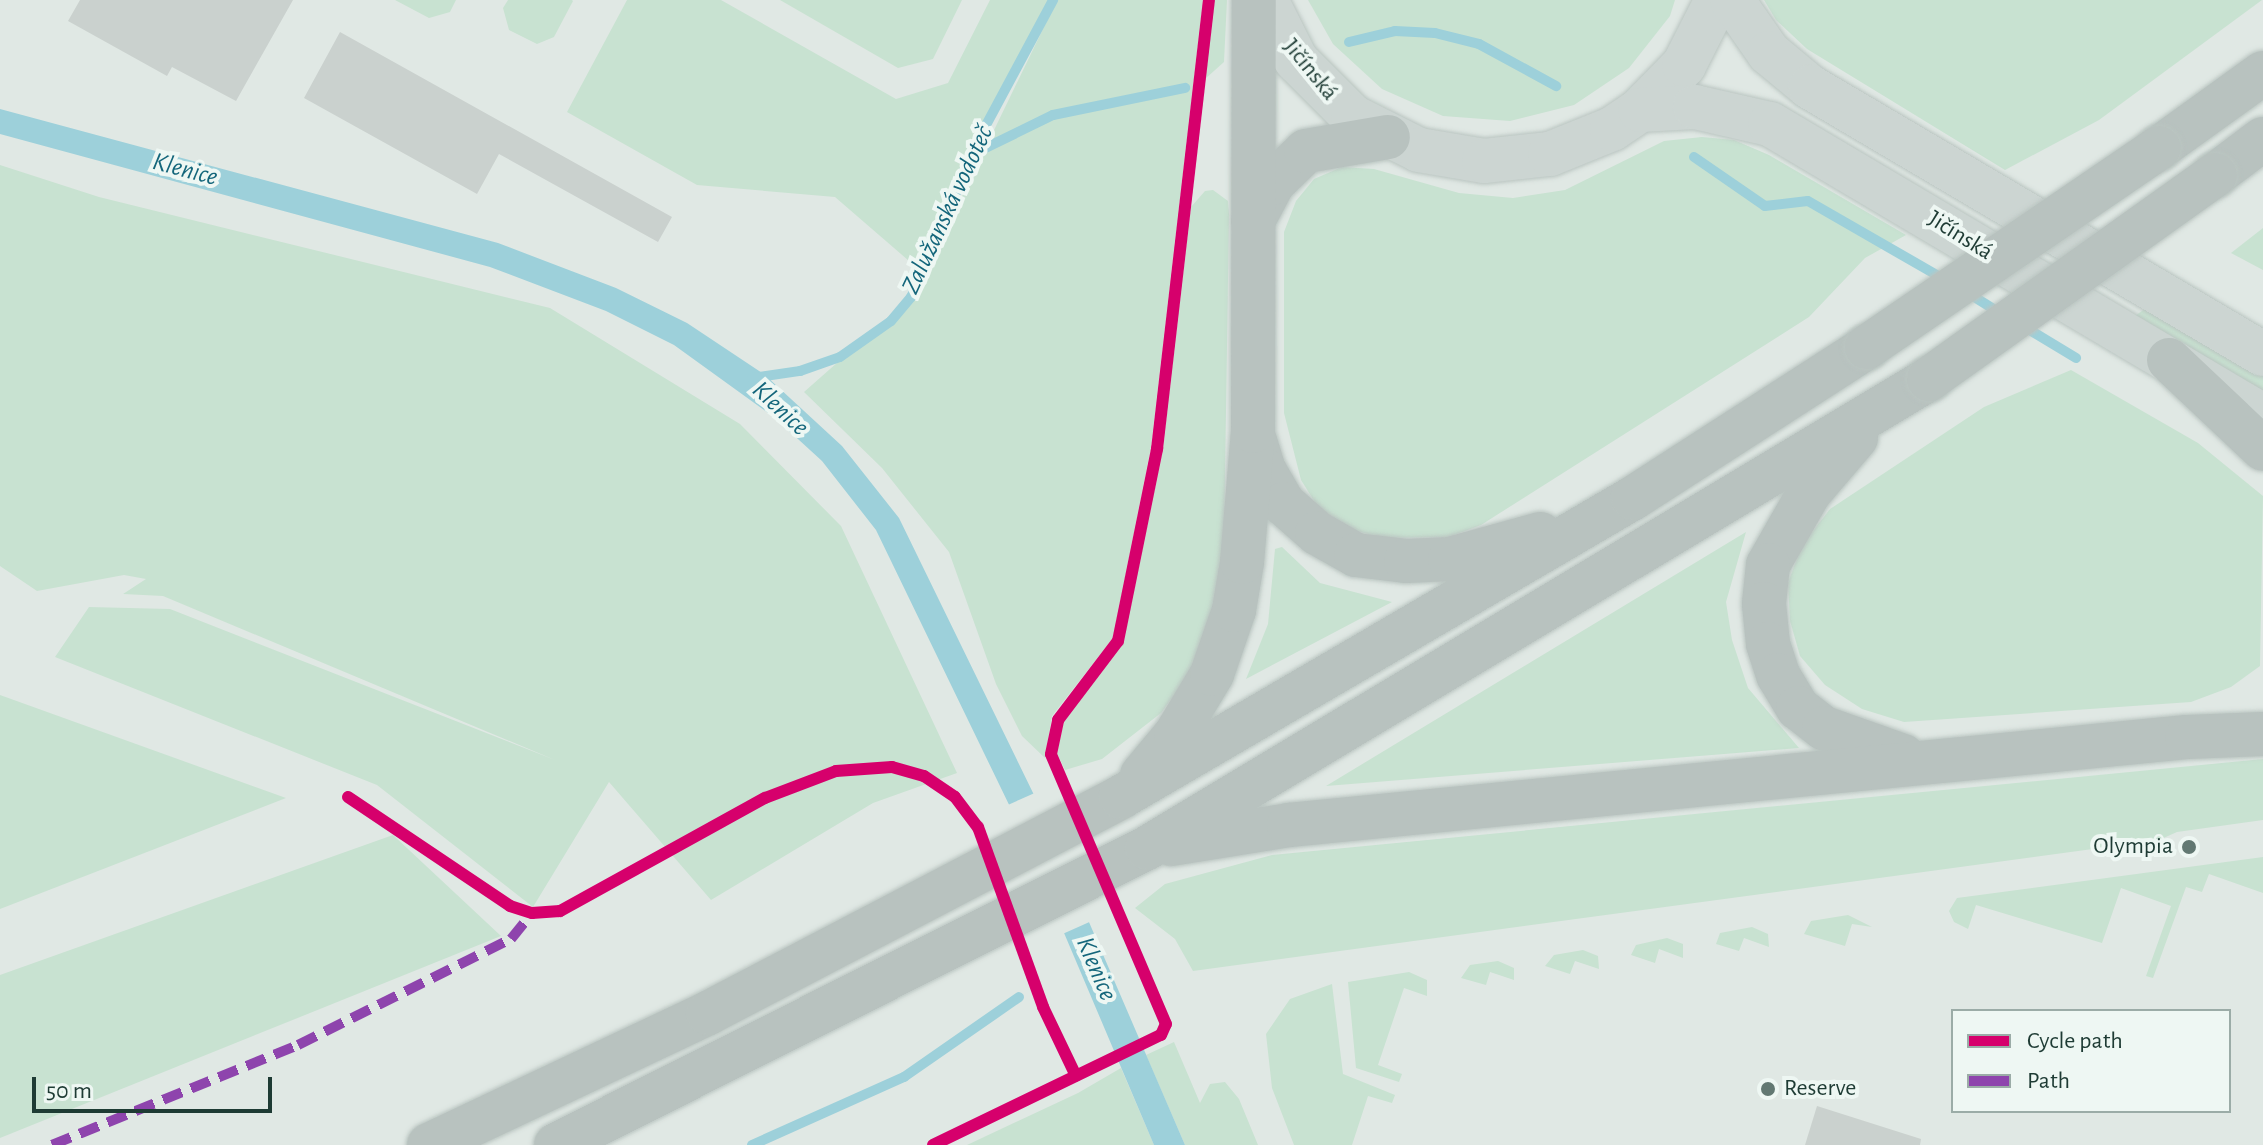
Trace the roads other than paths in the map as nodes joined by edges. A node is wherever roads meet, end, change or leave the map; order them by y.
1 (1254, 0) edge
2 (1266, 0) edge
3 (1717, 0) edge
4 (1732, 0) edge
5 (2263, 73) edge
6 (1640, 110) junction
7 (1388, 137) junction
8 (2263, 139) edge
9 (1253, 221) junction
10 (2263, 354) edge
11 (2169, 360) junction
12 (1929, 379) junction
13 (2263, 416) edge
14 (1253, 431) junction
15 (2263, 449) edge
16 (1633, 498) junction
17 (2263, 704) edge
18 (2263, 734) edge
19 (2187, 737) junction
20 (1925, 762) junction
21 (1121, 797) junction
22 (1147, 848) junction
23 (429, 1145) edge
24 (556, 1145) edge

1 - 9 highway
2 - 7 main road, Jičínská
3 - 6 main road, Jičínská
4 - 10 main road
5 - 16 highway, bridge
6 - 7 main road, Jičínská
6 - 11 main road, Jičínská
7 - 9 highway
8 - 12 highway, bridge
9 - 14 highway
11 - 13 main road, Jičínská
11 - 15 highway
12 - 20 highway
12 - 22 highway
14 - 16 highway
14 - 21 highway
16 - 21 highway
17 - 19 highway
18 - 19 highway
19 - 20 highway
20 - 22 highway
21 - 23 highway
22 - 24 highway

